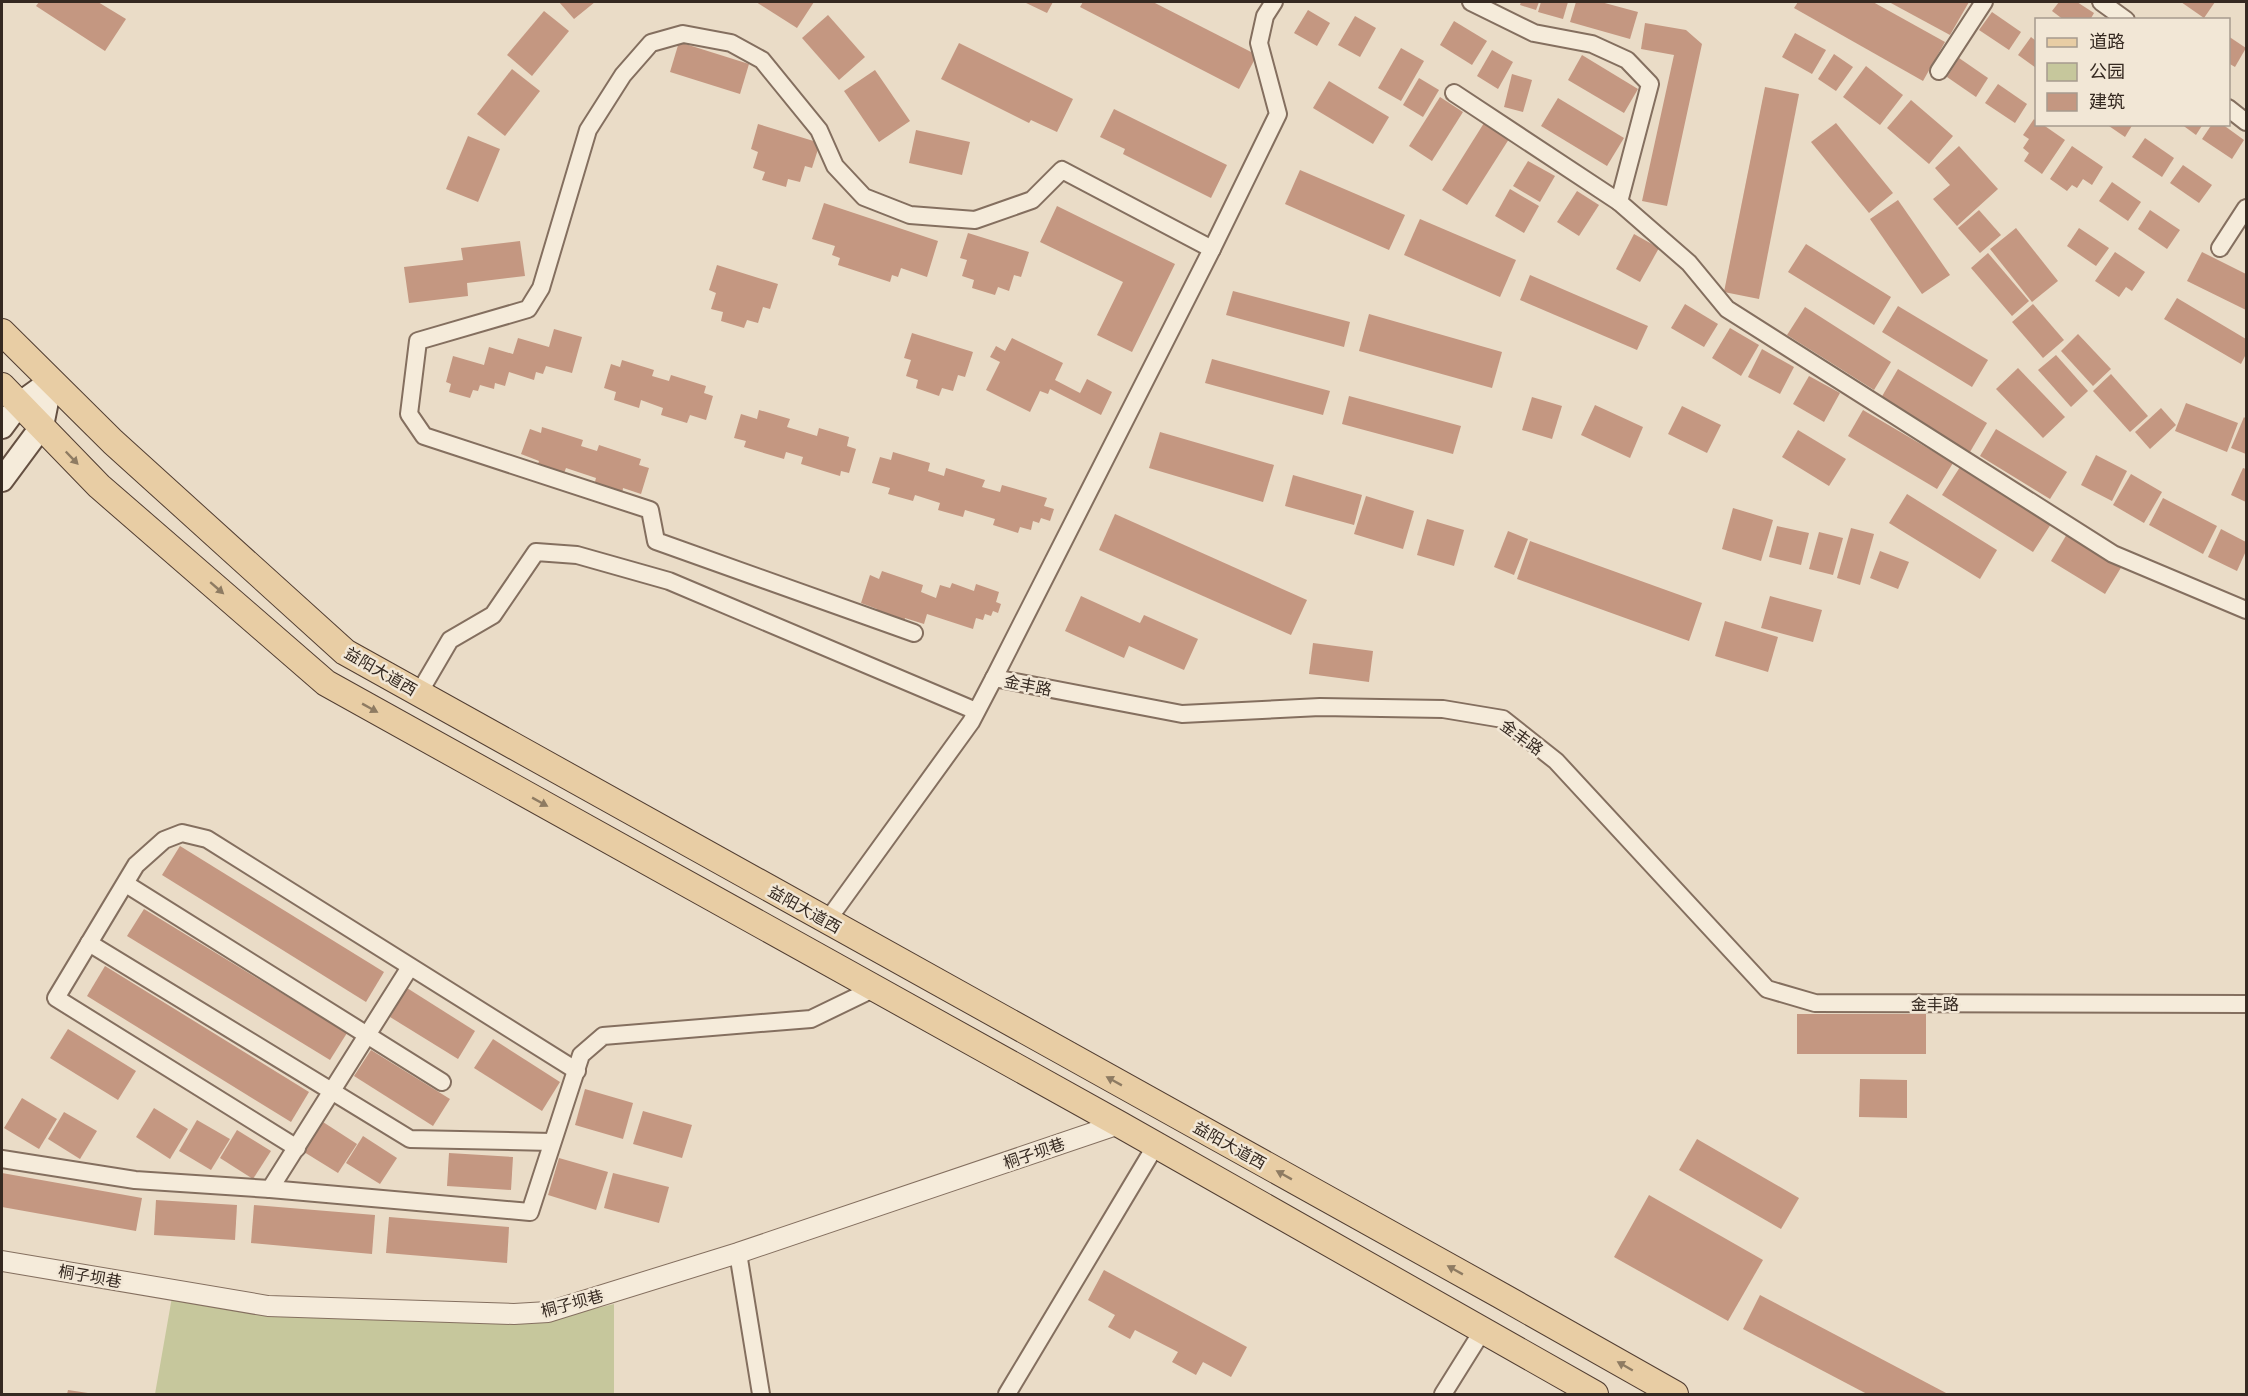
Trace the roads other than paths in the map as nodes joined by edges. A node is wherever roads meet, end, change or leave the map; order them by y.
1 (1274, 2) edge
2 (1471, 2) edge
3 (1984, 2) edge
4 (2101, 2) edge
5 (2123, 18) edge
6 (1939, 71) dead end
7 (1454, 93) dead end
8 (2230, 109) edge
9 (2247, 122) edge
10 (1619, 202) junction
11 (2247, 208) edge
12 (2220, 248) dead end
13 (1212, 249) junction
14 (2, 332) edge
15 (51, 381) junction
16 (10, 395) edge
17 (42, 426) junction
18 (2, 427) edge
19 (2, 480) edge
20 (2247, 610) edge
21 (914, 633) dead end
22 (994, 678) junction
23 (419, 693) junction
24 (976, 711) junction
25 (126, 884) junction
26 (827, 921) junction
27 (89, 943) junction
28 (410, 967) junction
29 (875, 988) junction
30 (2247, 1004) edge
31 (367, 1035) junction
32 (576, 1071) junction
33 (442, 1082) dead end
34 (332, 1091) junction
35 (1119, 1124) junction
36 (552, 1142) junction
37 (1156, 1145) junction
38 (297, 1148) junction
39 (2, 1159) edge
40 (270, 1189) junction
41 (738, 1253) junction
42 (2, 1261) edge
43 (1483, 1330) junction
44 (761, 1395) edge
45 (1007, 1395) edge
46 (1443, 1395) edge
47 (1595, 1395) edge
48 (1676, 1395) edge

1 - 13 street
2 - 10 street
3 - 6 street
4 - 5 street
7 - 10 street
8 - 9 street
10 - 20 street
11 - 12 street
13 - 21 street
13 - 22 street
14 - 15 main road, 益阳大道西
15 - 16 main road
15 - 17 main road
15 - 23 main road, 益阳大道西
16 - 17 main road
16 - 18 main road
17 - 19 main road
17 -> 29 main road
22 - 24 street, 金丰路
22 - 30 street, 金丰路
23 - 24 street
23 - 26 main road, 益阳大道西
24 - 26 street, 金丰路
25 - 27 street
25 - 28 street
25 - 31 street
48 -> 26 main road, 益阳大道西
27 - 34 street
27 - 38 street
28 - 31 street
28 - 32 street
29 - 32 street
29 - 35 main road
31 - 33 street
31 - 34 street
32 - 36 street
34 - 36 street
34 - 38 street
35 - 37 main road
35 - 41 street, 桐子坝巷
36 - 40 street
37 - 43 main road
37 - 45 street
38 - 40 street
39 - 40 street
41 - 42 street, 桐子坝巷
41 - 44 street
43 - 46 street
43 - 47 main road

